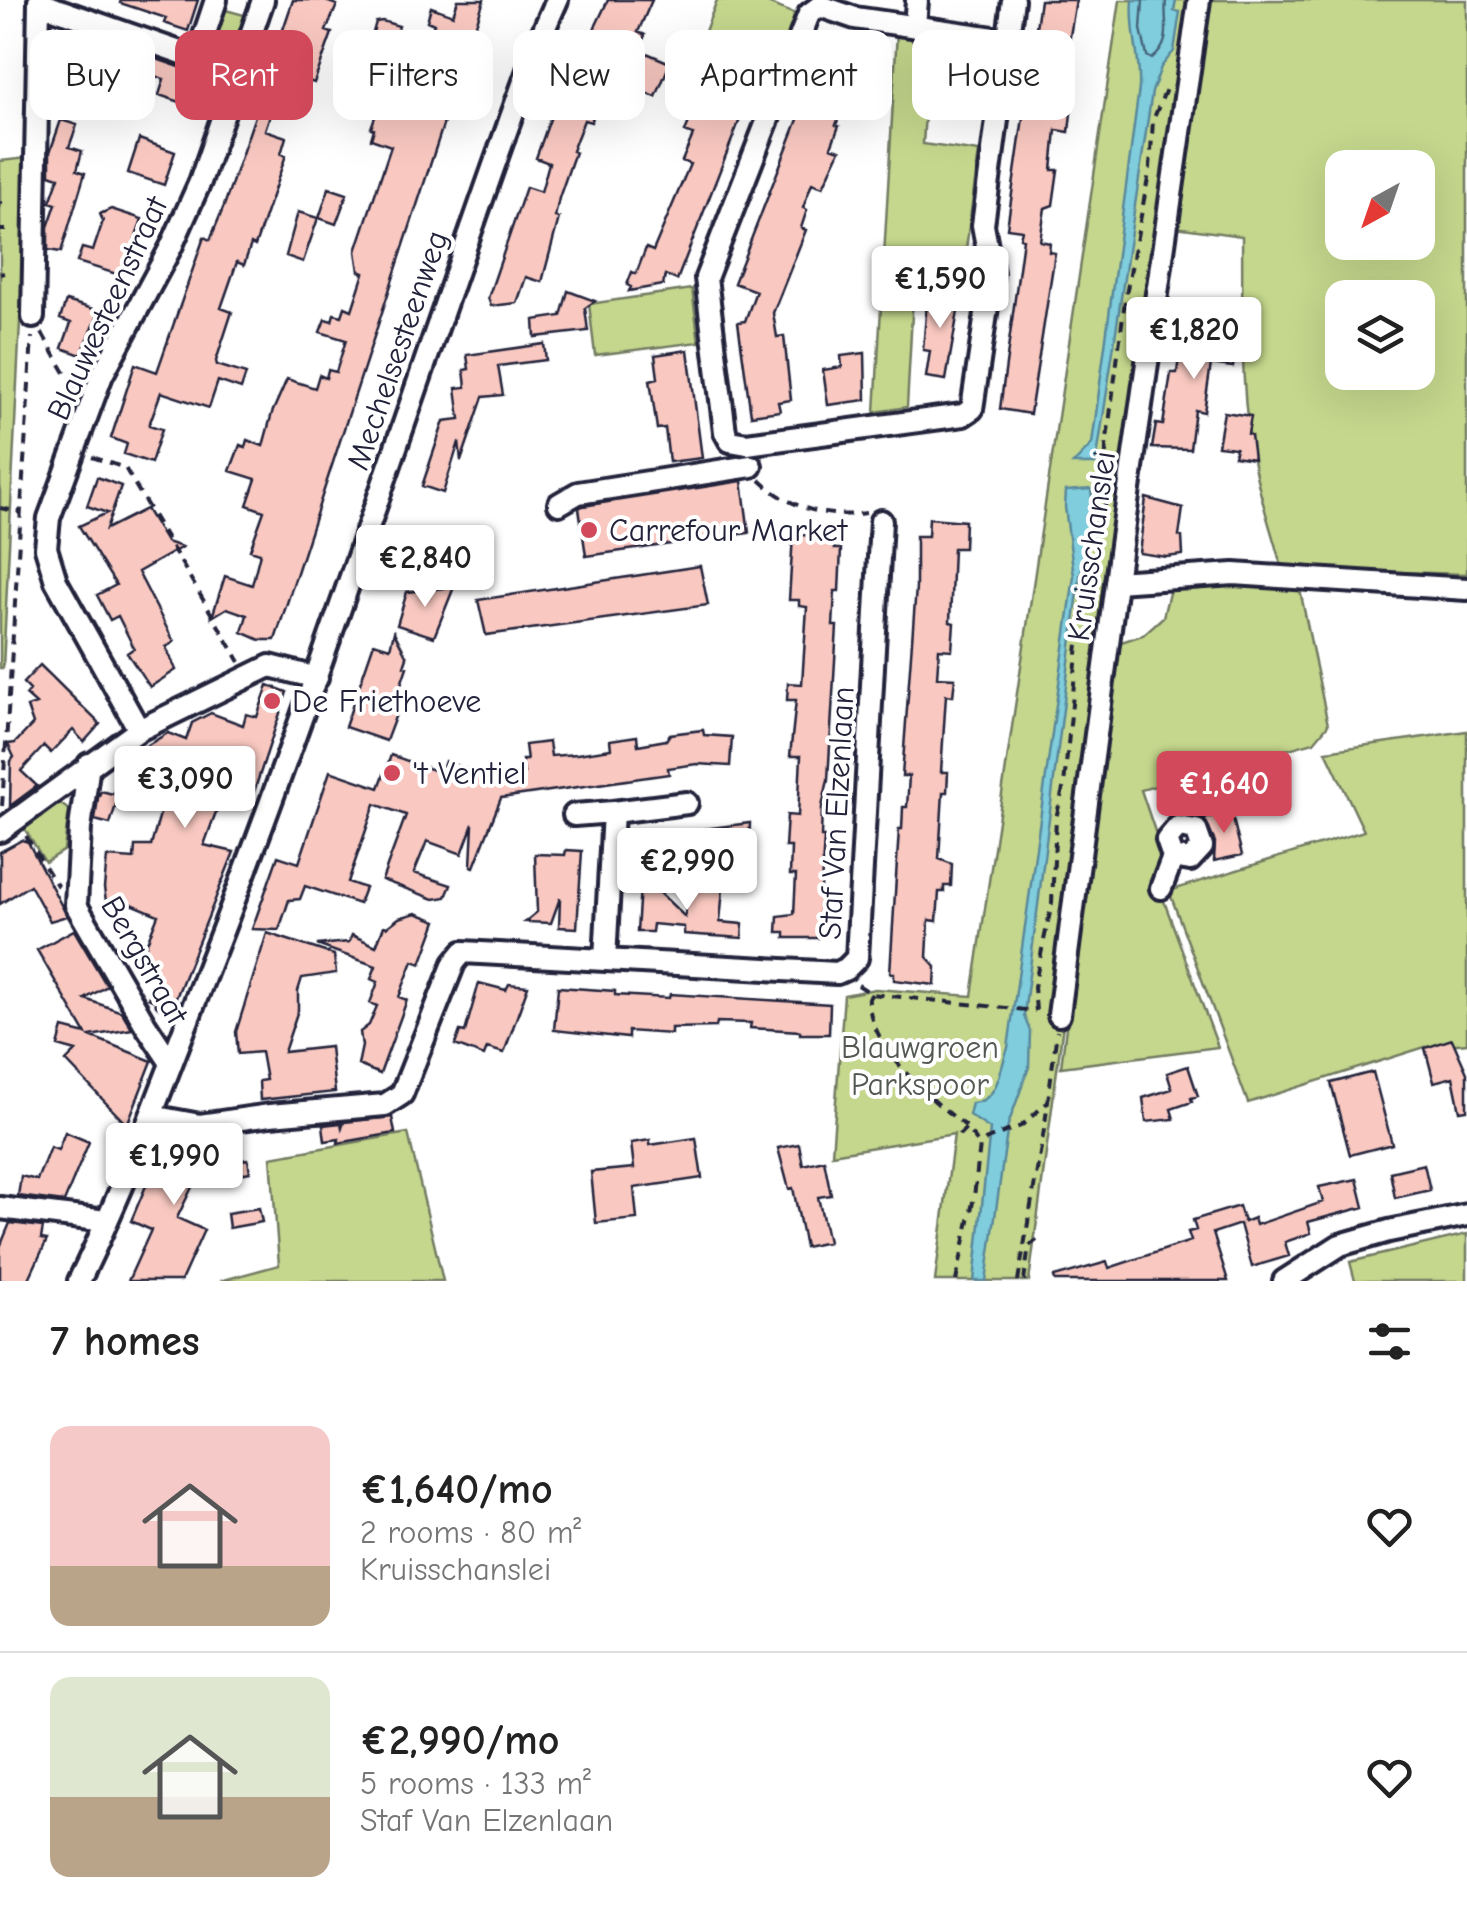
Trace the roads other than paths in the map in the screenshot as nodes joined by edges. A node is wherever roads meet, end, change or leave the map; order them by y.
1 (216, 0) edge
2 (263, 0) edge
3 (558, 0) edge
4 (917, 0) edge
5 (1013, 0) edge
6 (1198, 0) edge
7 (40, 2) edge
8 (915, 27) junction
9 (206, 30) edge
10 (252, 30) edge
11 (936, 30) edge
12 (1009, 30) edge
13 (175, 49) edge
14 (221, 120) edge
15 (997, 120) edge
16 (33, 317) road end
17 (752, 466) road end
18 (559, 504) dead end
19 (881, 521) road end
20 (1116, 582) junction
21 (1467, 589) edge
22 (317, 678) junction
23 (139, 730) junction
24 (89, 764) junction
25 (687, 803) dead end
26 (614, 812) junction
27 (574, 815) dead end
28 (0, 831) edge
29 (1173, 857) dead end
30 (1161, 888) dead end
31 (605, 959) junction
32 (1058, 1016) road end
33 (171, 1063) junction
34 (151, 1116) junction
35 (0, 1208) edge
36 (1467, 1214) edge
37 (106, 1221) junction
38 (79, 1280) edge
39 (1284, 1281) edge

1 - 9 street
2 - 10 street, Blauwesteenstraat
3 - 22 street, Mechelsesteenweg
4 - 8 street
5 - 12 street
6 - 20 street, Kruisschanslei
7 - 13 street
7 - 16 street
8 - 11 street
8 - 15 street
14 - 23 street, Blauwesteenstraat
17 - 18 street
19 - 31 street, Staf Van Elzenlaan
20 - 21 street
20 - 32 street, Kruisschanslei
22 - 23 street
22 - 33 street, Mechelsesteenweg
23 - 24 street
24 - 28 street
24 - 33 street, Bergstraat
25 - 26 street
26 - 27 street
26 - 31 street
29 - 30 street
31 - 34 street, Staf Van Elzenlaan
33 - 34 street, Mechelsesteenweg
34 - 37 street, Mechelsesteenweg
35 - 37 street
36 - 39 street
37 - 38 street, Mechelsesteenweg

